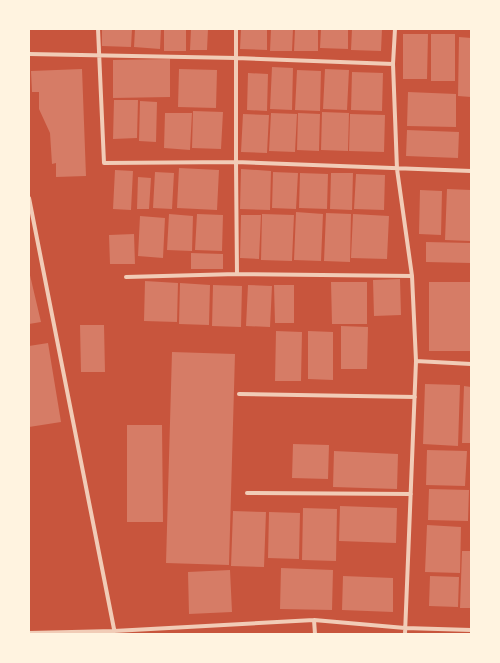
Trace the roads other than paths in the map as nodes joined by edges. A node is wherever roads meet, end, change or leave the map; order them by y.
1 (98, 29) edge
2 (236, 29) edge
3 (394, 29) edge
4 (29, 54) edge
5 (99, 56) junction
6 (236, 58) junction
7 (393, 64) junction
8 (236, 162) junction
9 (397, 169) junction
10 (471, 171) edge
11 (29, 198) edge
12 (238, 274) junction
13 (126, 276) dead end
14 (412, 276) junction
15 (416, 361) junction
16 (471, 364) edge
17 (239, 394) dead end
18 (415, 397) junction
19 (247, 493) dead end
20 (411, 494) junction
21 (314, 620) junction
22 (405, 628) junction
23 (471, 630) edge
24 (114, 632) edge
25 (29, 633) edge
26 (315, 634) edge
27 (405, 634) edge

1 - 5 street
2 - 6 street
3 - 7 street
4 - 5 street
5 - 6 street
5 - 8 street
6 - 7 street
6 - 8 street
7 - 9 street
8 - 9 street
8 - 12 street
9 - 10 street
9 - 14 street
11 - 24 street
12 - 13 street
12 - 14 street
14 - 15 street
15 - 16 street
15 - 18 street
17 - 18 street
18 - 20 street
19 - 20 street
20 - 22 street
21 - 22 street
21 - 24 street
21 - 26 street
22 - 23 street
22 - 27 street
24 - 25 street

